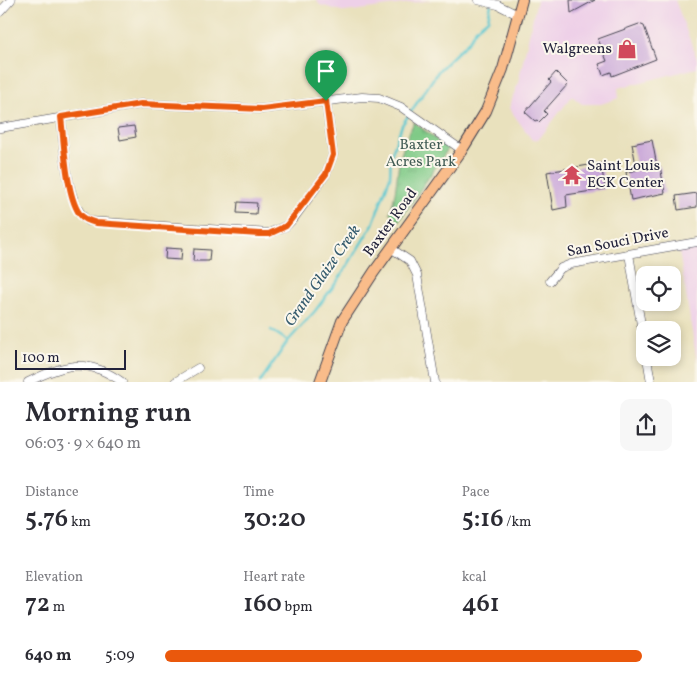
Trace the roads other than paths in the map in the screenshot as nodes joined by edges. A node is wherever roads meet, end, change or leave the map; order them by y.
1 (11, 0) edge
2 (478, 0) edge
3 (522, 0) edge
4 (0, 12) edge
5 (518, 14) junction
6 (326, 101) junction
7 (61, 117) junction
8 (0, 128) edge
9 (462, 150) junction
10 (697, 242) edge
11 (392, 249) junction
12 (629, 254) junction
13 (550, 280) dead end
14 (640, 321) edge
15 (648, 366) edge
16 (198, 368) dead end
17 (28, 382) edge
18 (122, 382) edge
19 (174, 382) edge
20 (320, 382) edge
21 (435, 382) edge
22 (651, 382) edge

1 - 4 street
2 - 5 street
3 - 5 main road, Baxter Road
5 - 9 main road, Baxter Road
6 - 7 street
6 - 7 street
6 - 9 street
7 - 8 street
9 - 11 main road, Baxter Road
10 - 12 street, San Souci Drive
11 - 20 main road, Baxter Road
11 - 21 street
12 - 13 street, San Souci Drive
12 - 14 street
15 - 22 street
16 - 19 street
17 - 18 street

